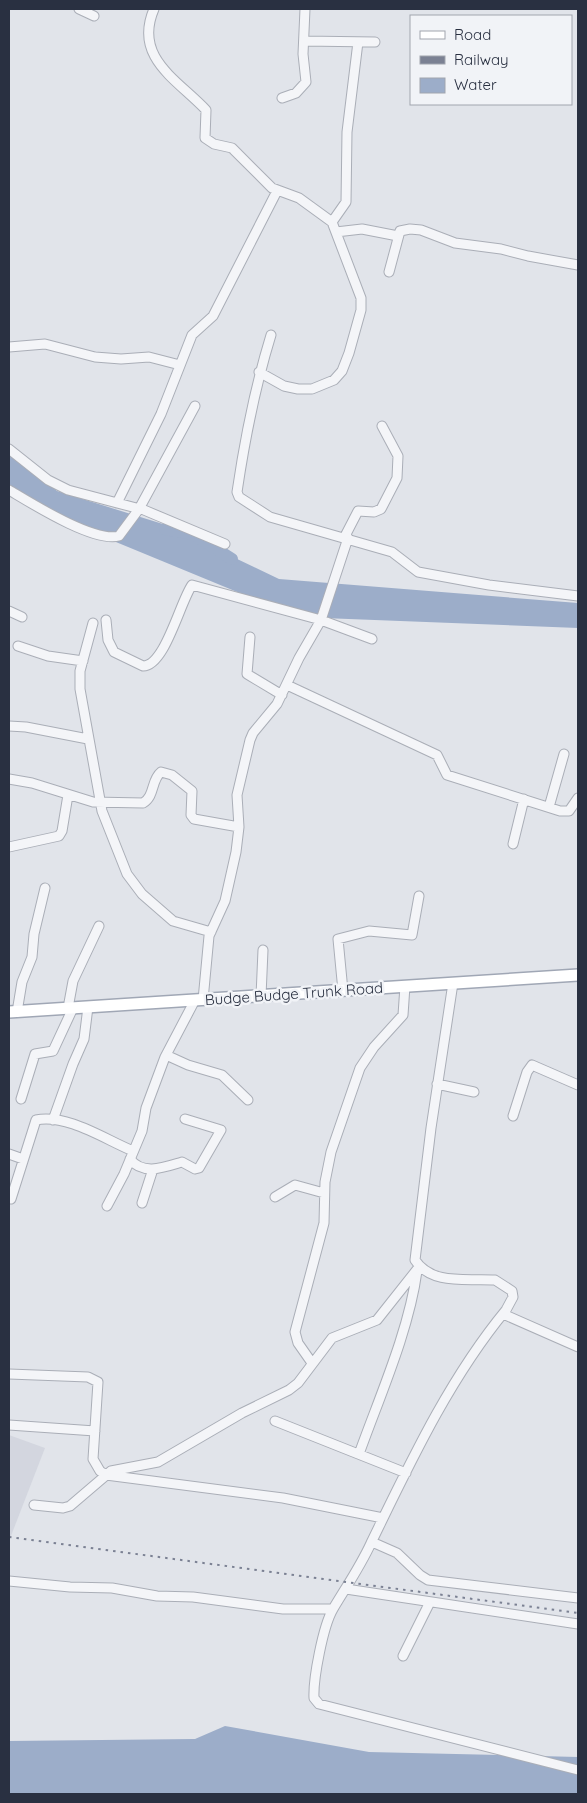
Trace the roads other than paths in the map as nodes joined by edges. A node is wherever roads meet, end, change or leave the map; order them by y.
1 (79, 9) edge
2 (154, 9) edge
3 (305, 9) edge
4 (94, 16) dead end
5 (304, 40) junction
6 (358, 42) junction
7 (375, 42) dead end
8 (282, 98) dead end
9 (276, 191) junction
10 (332, 222) junction
11 (336, 232) junction
12 (398, 236) junction
13 (578, 266) edge
14 (389, 272) dead end
15 (271, 335) dead end
16 (9, 347) edge
17 (180, 365) junction
18 (259, 372) junction
19 (195, 406) dead end
20 (382, 426) dead end
21 (9, 449) edge
22 (9, 490) edge
23 (117, 503) junction
24 (138, 510) junction
25 (346, 538) junction
26 (225, 544) dead end
27 (578, 596) edge
28 (9, 610) edge
29 (22, 617) dead end
30 (322, 618) junction
31 (106, 620) dead end
32 (93, 623) dead end
33 (250, 637) dead end
34 (372, 639) dead end
35 (18, 646) dead end
36 (83, 661) junction
37 (287, 685) junction
38 (282, 696) junction
39 (9, 726) edge
40 (88, 739) junction
41 (564, 754) dead end
42 (9, 779) edge
43 (68, 795) junction
44 (578, 798) edge
45 (524, 799) junction
46 (100, 802) junction
47 (549, 808) junction
48 (238, 827) junction
49 (513, 844) dead end
50 (9, 847) edge
51 (45, 888) dead end
52 (419, 896) dead end
53 (99, 926) dead end
54 (211, 932) junction
55 (263, 950) dead end
56 (578, 975) edge
57 (453, 983) junction
58 (405, 986) junction
59 (343, 990) junction
60 (261, 996) junction
61 (199, 1000) junction
62 (88, 1007) junction
63 (70, 1008) junction
64 (13, 1012) edge
65 (166, 1055) junction
66 (437, 1084) junction
67 (578, 1085) edge
68 (474, 1092) dead end
69 (21, 1100) dead end
70 (248, 1100) dead end
71 (513, 1116) dead end
72 (185, 1119) dead end
73 (53, 1120) junction
74 (9, 1154) edge
75 (131, 1155) junction
76 (23, 1159) junction
77 (153, 1169) junction
78 (324, 1193) junction
79 (276, 1197) dead end
80 (12, 1199) dead end
81 (142, 1203) dead end
82 (107, 1206) dead end
83 (418, 1268) junction
84 (502, 1314) junction
85 (578, 1347) edge
86 (312, 1363) junction
87 (9, 1374) edge
88 (275, 1421) dead end
89 (9, 1425) edge
90 (95, 1431) junction
91 (360, 1454) junction
92 (406, 1473) junction
93 (106, 1475) junction
94 (34, 1505) dead end
95 (382, 1518) junction
96 (372, 1542) junction
97 (9, 1581) edge
98 (346, 1590) junction
99 (578, 1598) edge
100 (430, 1602) junction
101 (333, 1609) junction
102 (578, 1624) edge
103 (403, 1656) dead end
104 (578, 1770) edge

1 - 4 street
2 - 9 street
3 - 5 street
5 - 6 street
5 - 8 street
6 - 7 street
6 - 10 street
9 - 10 street
9 - 17 street
10 - 11 street
11 - 12 street
11 - 18 street
12 - 13 street
12 - 14 street
15 - 18 street
16 - 17 street
17 - 23 street
18 - 25 street
19 - 24 street
20 - 25 street
21 - 23 street
22 - 24 street
23 - 24 street
24 - 26 street
25 - 27 street
25 - 30 street
28 - 29 street
30 - 31 street
30 - 34 street
30 - 37 street
32 - 36 street
33 - 38 street
35 - 36 street
36 - 40 street
37 - 38 street
37 - 45 street
38 - 48 street
39 - 40 street
40 - 46 street
41 - 47 street
42 - 43 street
43 - 46 street
43 - 50 street
44 - 47 street
45 - 47 street
45 - 49 street
46 - 48 street
46 - 54 street
48 - 54 street
51 - 64 street
52 - 59 street
53 - 63 street
54 - 61 street
55 - 60 street
56 - 57 main road, Budge Budge Trunk Road
57 - 58 main road, Budge Budge Trunk Road
57 - 66 street
58 - 59 main road, Budge Budge Trunk Road
58 - 78 street
59 - 60 main road, Budge Budge Trunk Road
60 - 61 main road, Budge Budge Trunk Road
61 - 62 main road, Budge Budge Trunk Road
61 - 65 street
62 - 63 main road, Budge Budge Trunk Road
62 - 73 street
63 - 64 main road, Budge Budge Trunk Road
63 - 69 street
65 - 70 street
65 - 75 street
66 - 68 street
66 - 83 street
67 - 71 street
72 - 77 street
73 - 75 street
73 - 76 street
74 - 76 street
75 - 77 street
75 - 82 street
76 - 80 street
77 - 81 street
78 - 79 street
78 - 86 street
83 - 84 street
83 - 86 street
83 - 91 street
84 - 85 street
84 - 92 street
86 - 93 street
87 - 90 street
88 - 91 street
89 - 90 street
90 - 93 street
91 - 92 street
92 - 95 street
93 - 94 street
93 - 95 street
95 - 96 street
96 - 98 street
96 - 99 street
97 - 101 street
98 - 100 street
98 - 101 street
100 - 102 street
100 - 103 street
101 - 104 street

